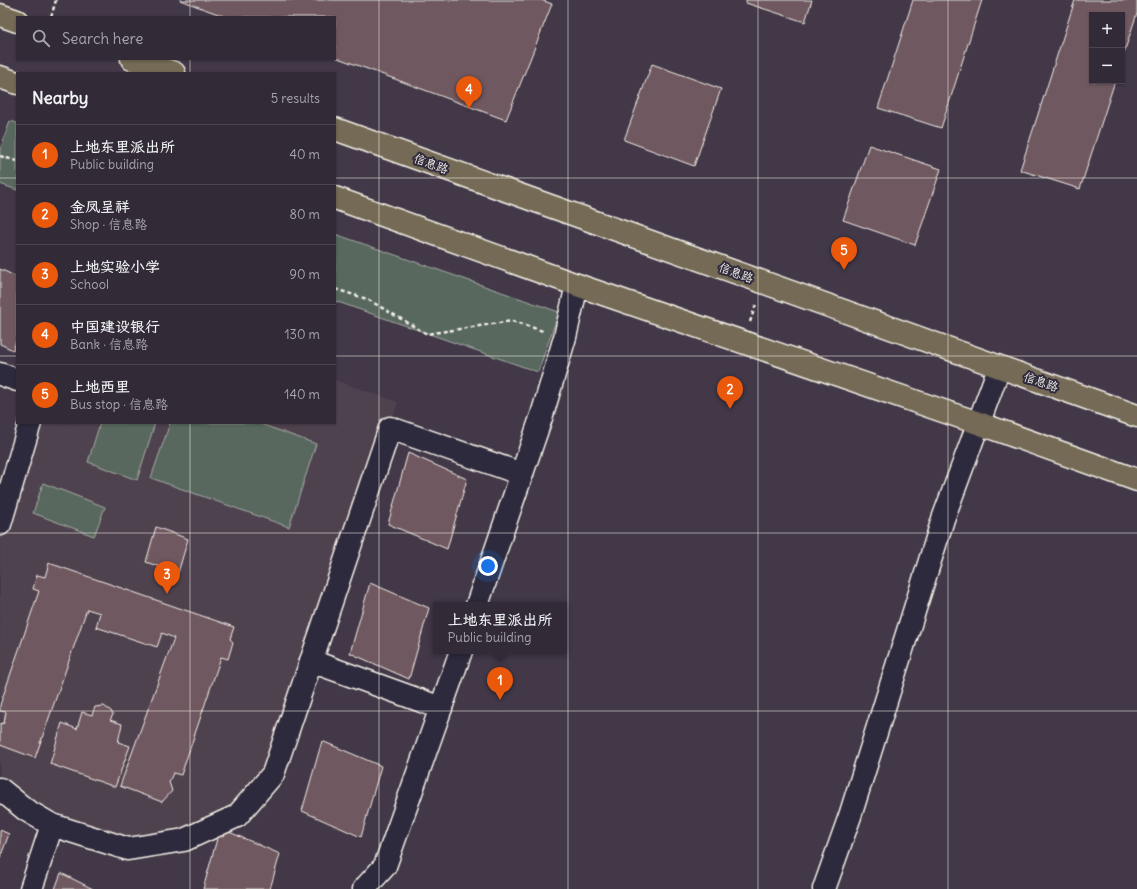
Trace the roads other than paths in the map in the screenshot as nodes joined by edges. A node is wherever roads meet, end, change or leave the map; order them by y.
1 (0, 15) edge
2 (16, 21) edge
3 (135, 60) edge
4 (171, 72) edge
5 (0, 77) edge
6 (16, 83) edge
7 (336, 129) edge
8 (336, 198) edge
9 (578, 285) junction
10 (999, 368) junction
11 (0, 374) edge
12 (16, 380) edge
13 (1137, 416) edge
14 (978, 423) junction
15 (30, 424) edge
16 (522, 474) junction
17 (1137, 480) edge
18 (0, 524) edge
19 (478, 602) edge
20 (460, 654) edge
21 (311, 661) junction
22 (441, 708) junction
23 (0, 789) edge
24 (52, 825) junction
25 (31, 889) edge
26 (364, 889) edge
27 (824, 889) edge

1 - 2 main road
3 - 4 main road
5 - 6 main road
7 - 10 main road, 信息路
8 - 9 main road
9 - 14 main road
9 - 16 street
10 - 13 main road, 信息路
10 - 14 street
11 - 12 street
14 - 17 main road
14 - 27 street
15 - 18 street
16 - 19 street
16 - 21 street
20 - 22 street
21 - 22 street
21 - 24 street
22 - 26 street
23 - 24 street
24 - 25 street

